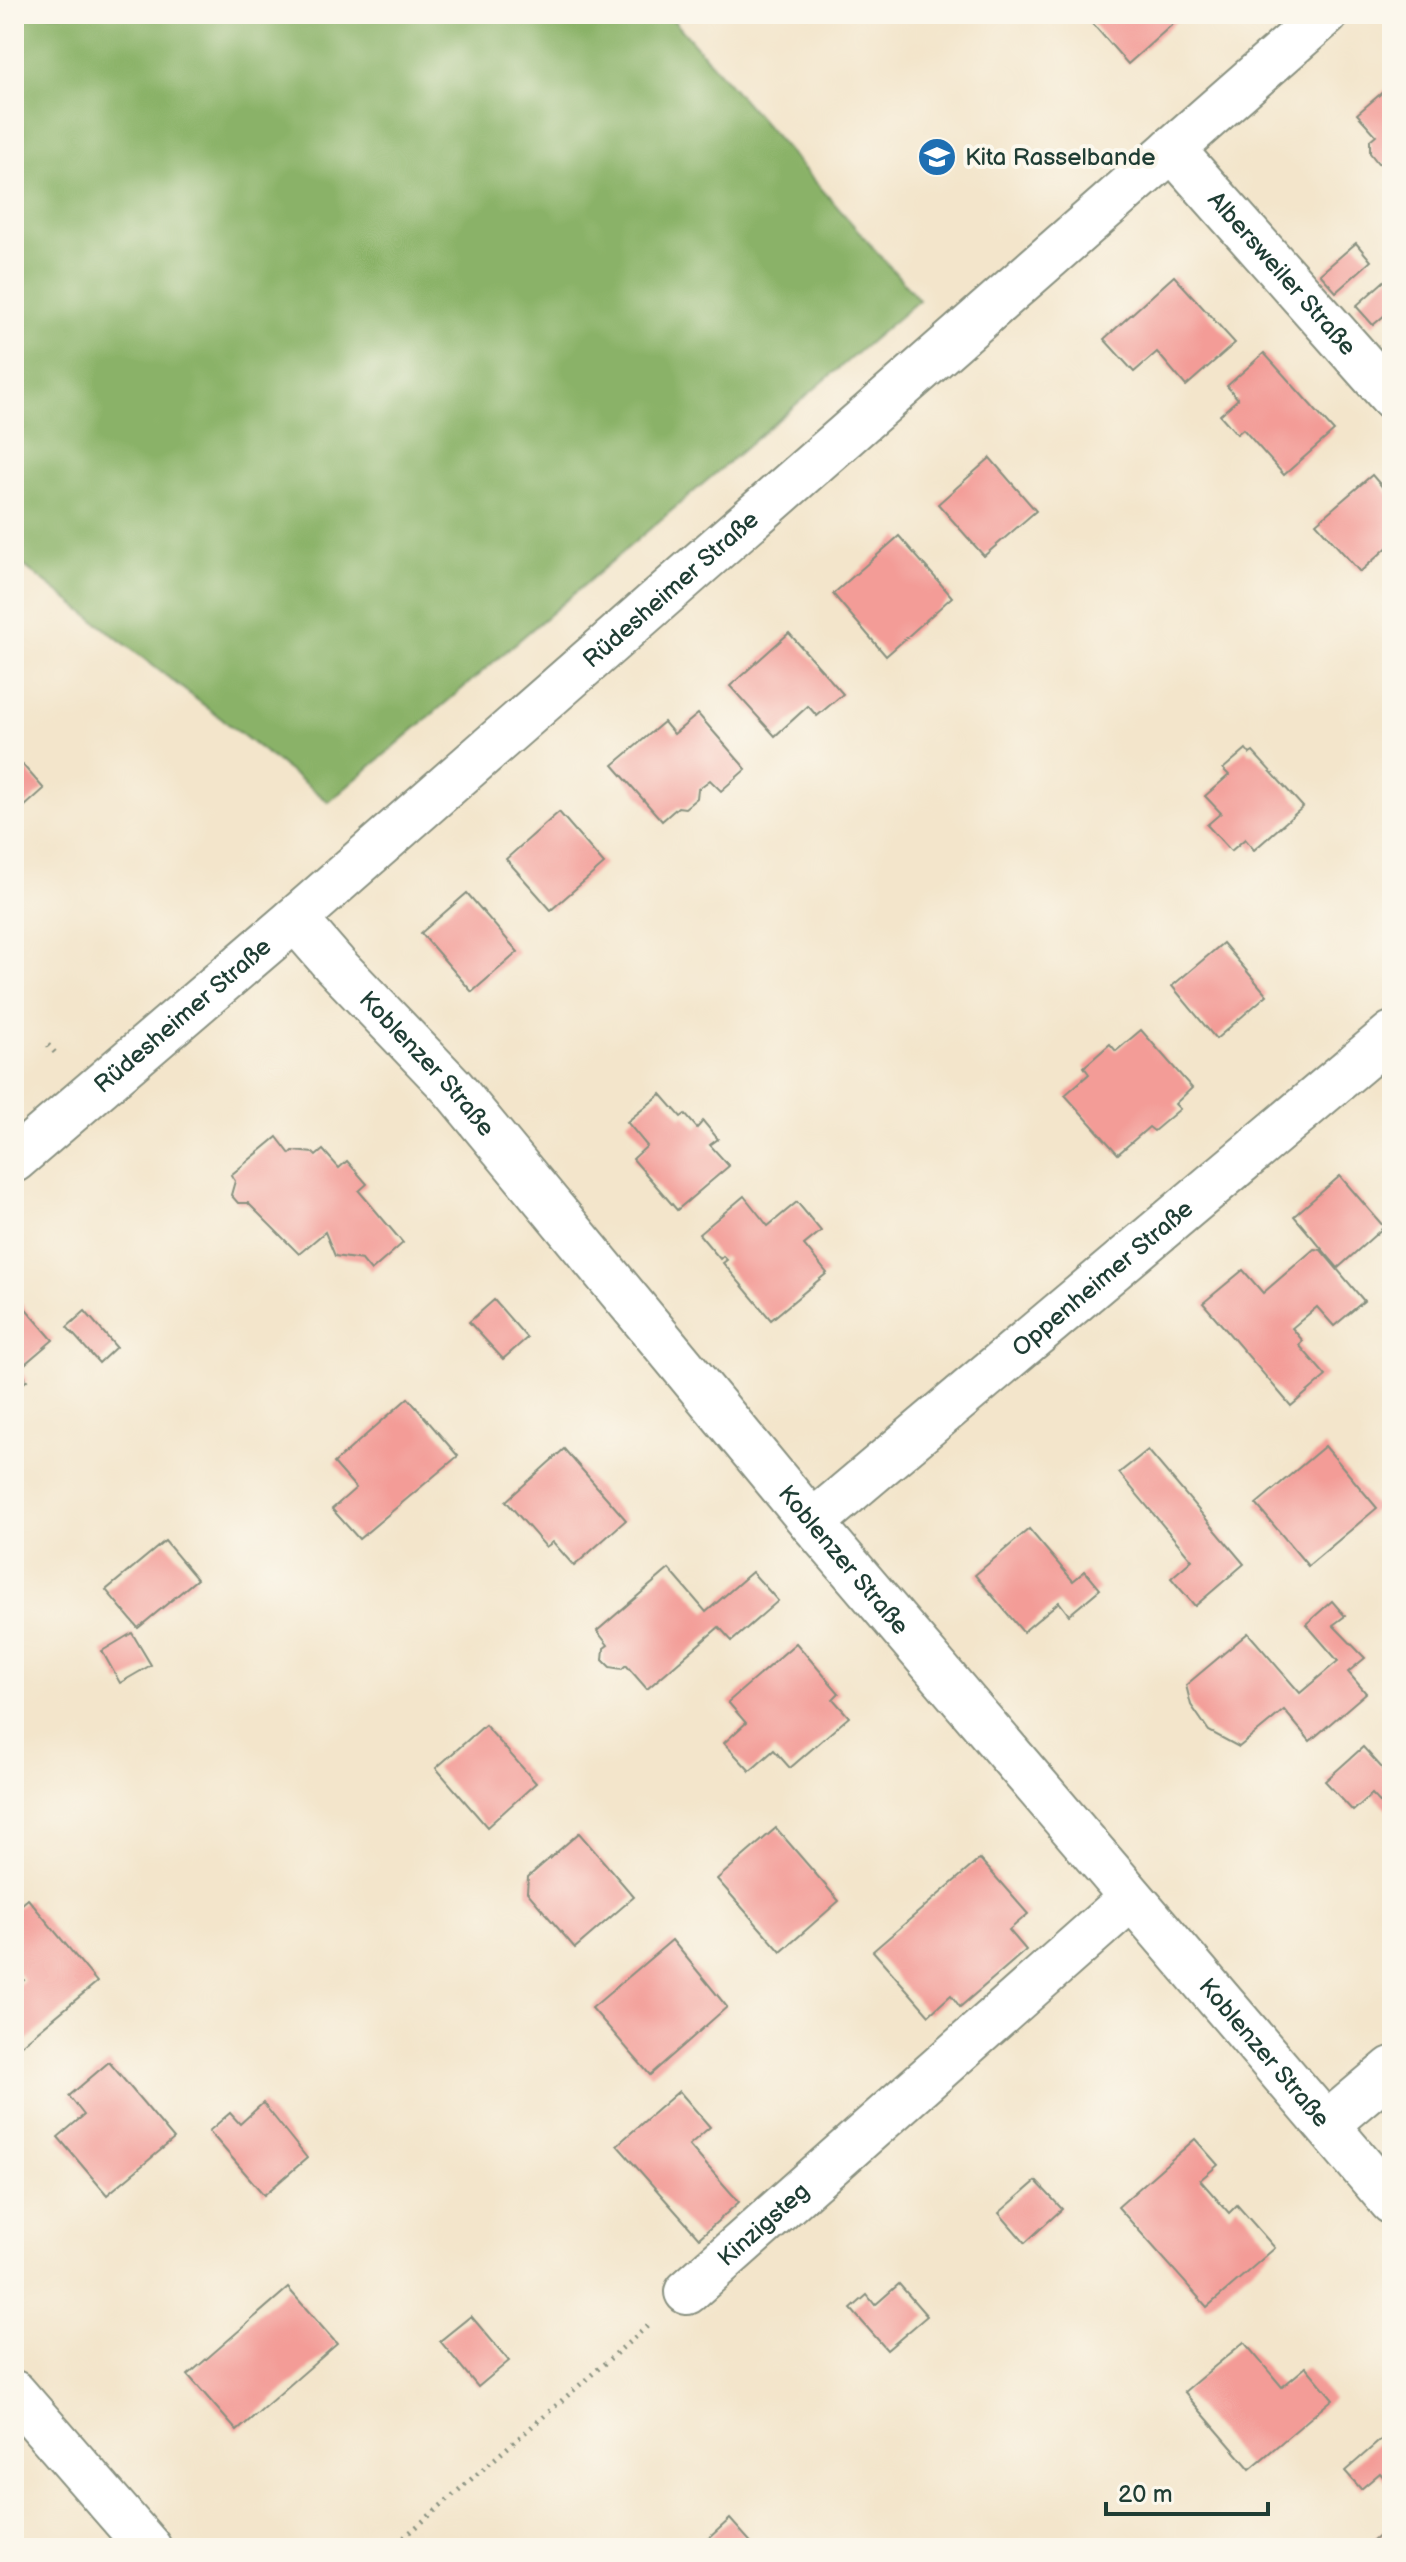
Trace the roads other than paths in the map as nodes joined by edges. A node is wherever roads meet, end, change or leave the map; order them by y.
1 (1326, 14) edge
2 (1172, 149) junction
3 (1392, 397) edge
4 (295, 919) junction
5 (1392, 1034) edge
6 (14, 1160) edge
7 (812, 1523) junction
8 (1131, 1898) junction
9 (1392, 2069) edge
10 (1327, 2124) junction
11 (1392, 2202) edge
12 (687, 2292) road end
13 (14, 2393) edge
14 (149, 2548) edge

1 - 2 street, Rüdesheimer Straße
2 - 3 street, Albersweiler Straße
2 - 4 street, Rüdesheimer Straße
4 - 6 street, Rüdesheimer Straße
4 - 7 street, Koblenzer Straße
5 - 7 street, Oppenheimer Straße
7 - 8 street, Koblenzer Straße
8 - 10 street, Koblenzer Straße
8 - 12 street, Kinzigsteg
9 - 10 street
10 - 11 street, Koblenzer Straße
13 - 14 street

